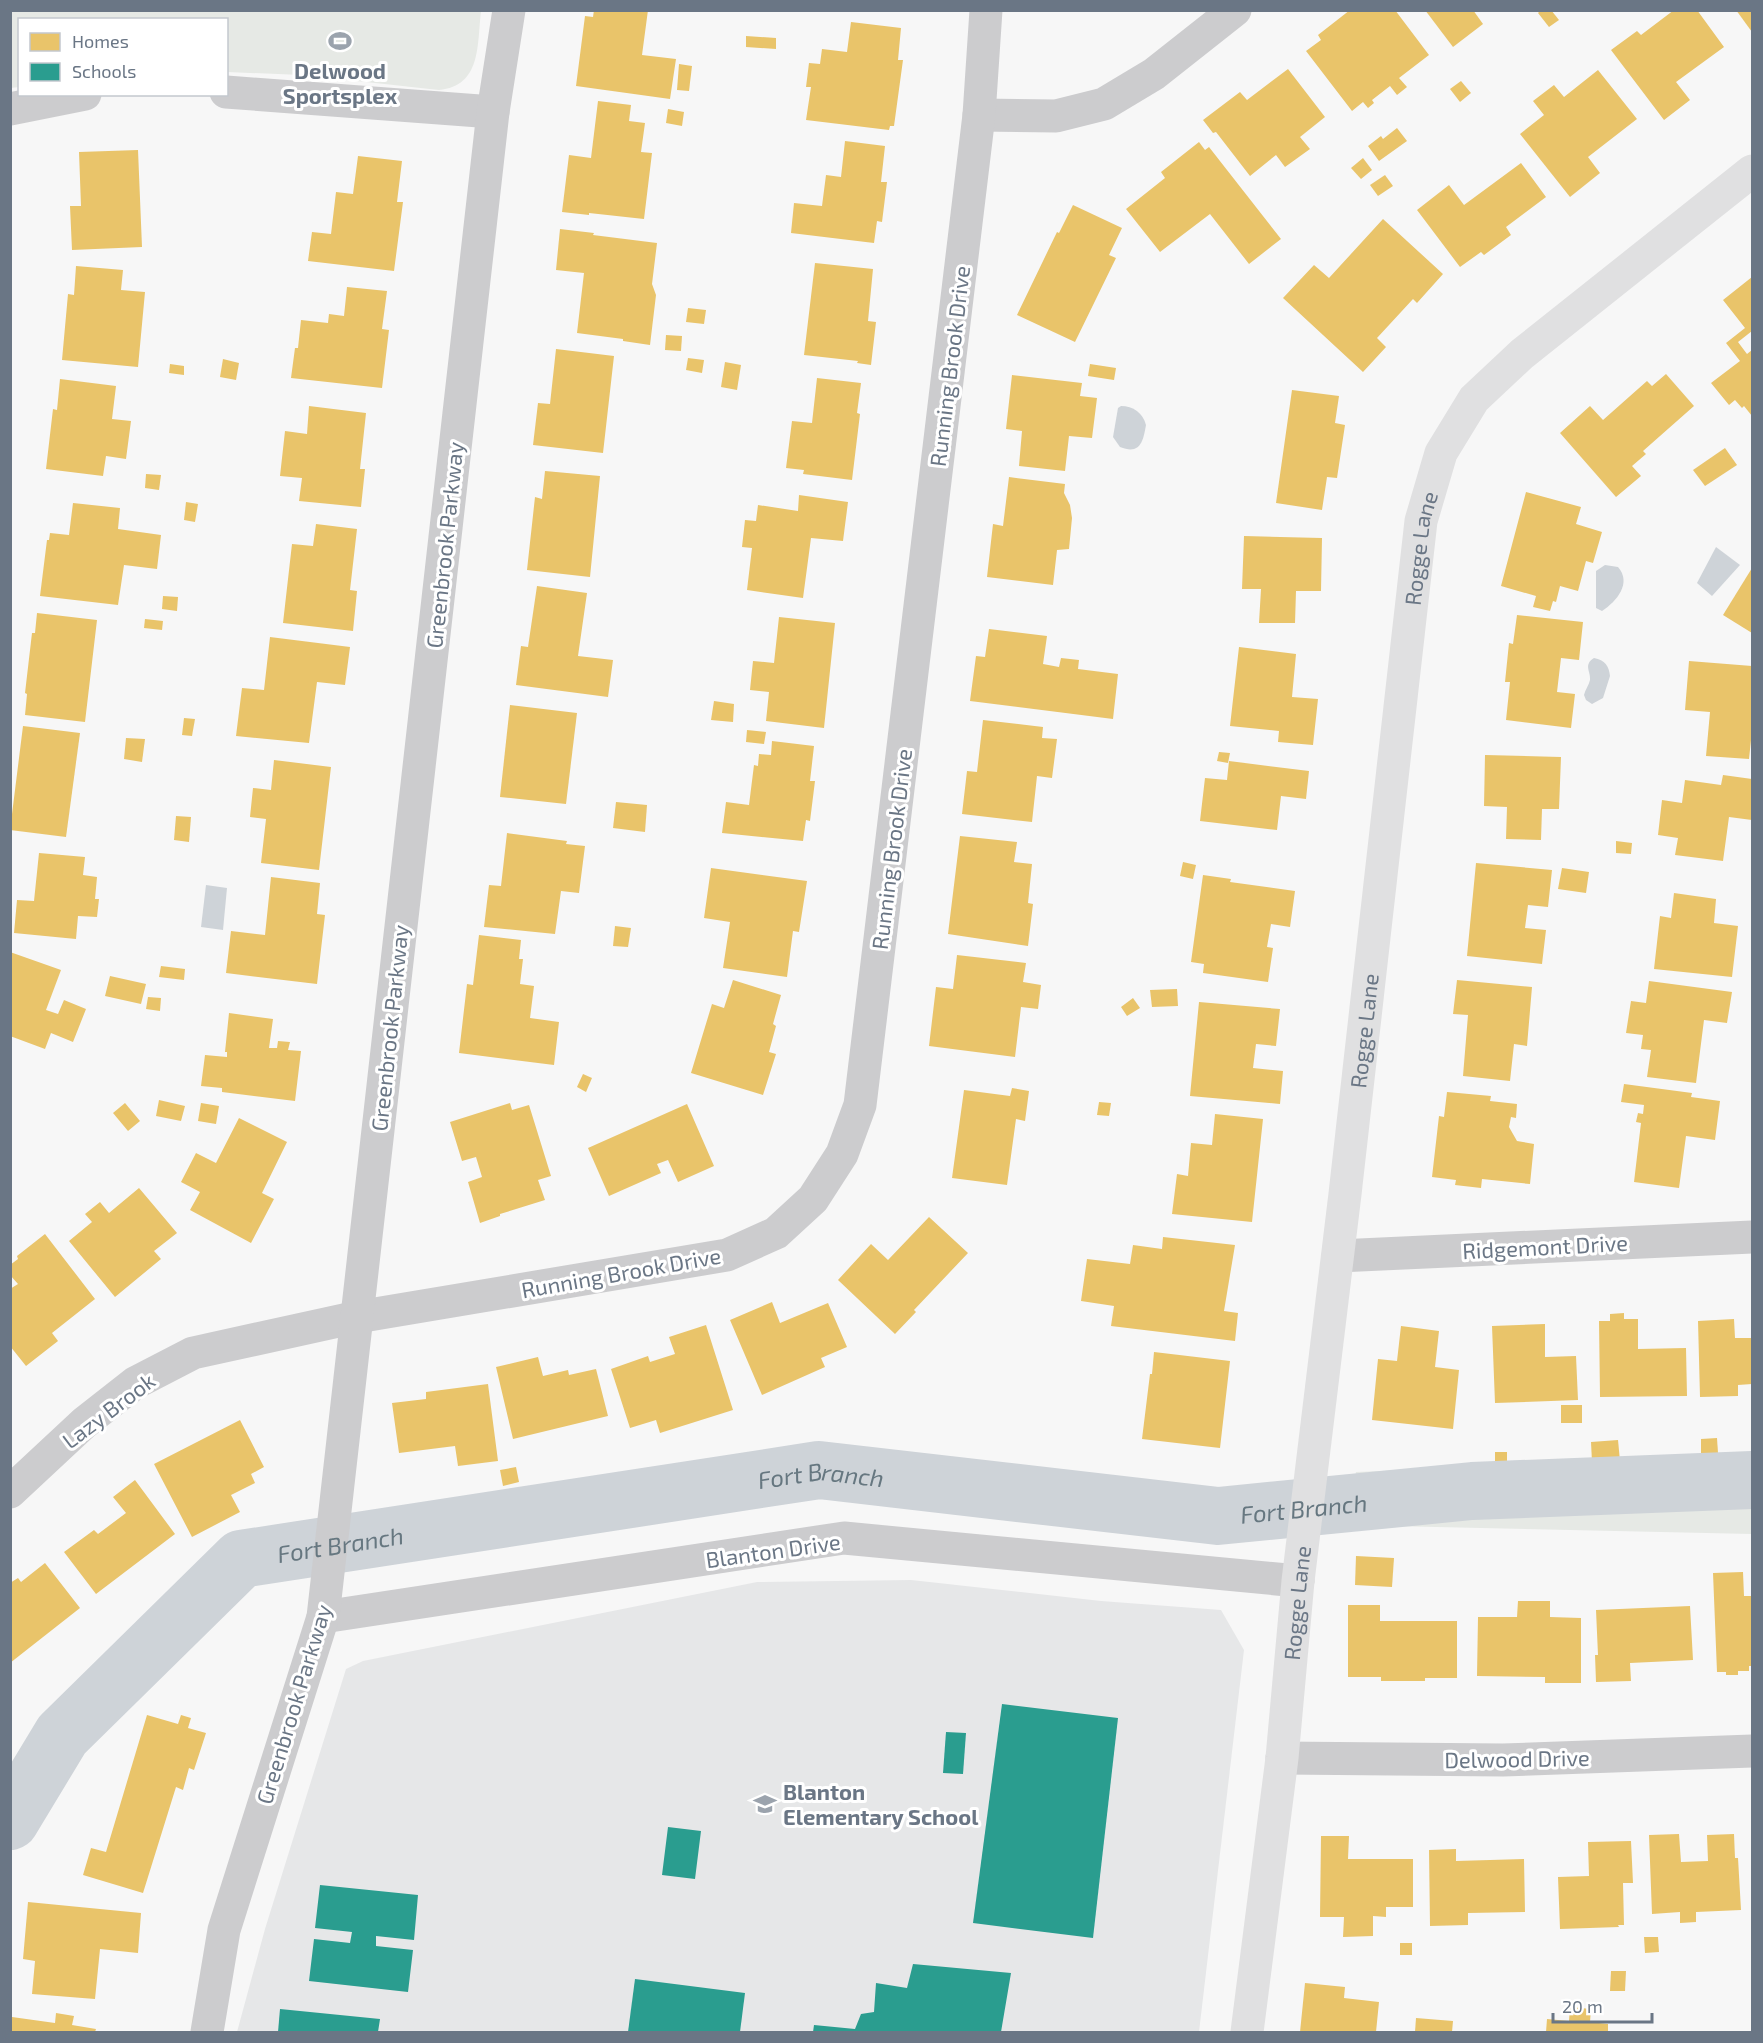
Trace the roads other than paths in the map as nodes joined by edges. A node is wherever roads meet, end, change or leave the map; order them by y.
1 (509, 10) edge
2 (986, 10) edge
3 (1235, 10) edge
4 (228, 92) edge
5 (75, 96) edge
6 (10, 109) edge
7 (492, 112) junction
8 (979, 115) junction
9 (1752, 171) edge
10 (1752, 1237) edge
11 (1338, 1256) junction
12 (357, 1317) junction
13 (10, 1492) edge
14 (1298, 1581) junction
15 (323, 1617) junction
16 (1752, 1751) edge
17 (1282, 1758) junction
18 (207, 2032) edge
19 (1247, 2032) edge

1 - 7 street, Greenbrook Parkway
2 - 8 street, Running Brook Drive
3 - 8 street
4 - 7 street
5 - 6 street
7 - 12 street, Greenbrook Parkway
8 - 12 street, Running Brook Drive
9 - 11 street, Rogge Lane
10 - 11 street, Ridgemont Drive
11 - 14 street, Rogge Lane
12 - 13 street, Lazy Brook
12 - 15 street, Greenbrook Parkway
14 - 15 street, Blanton Drive
14 - 17 street, Rogge Lane
15 - 18 street, Greenbrook Parkway
16 - 17 street, Delwood Drive
17 - 19 street, Rogge Lane

